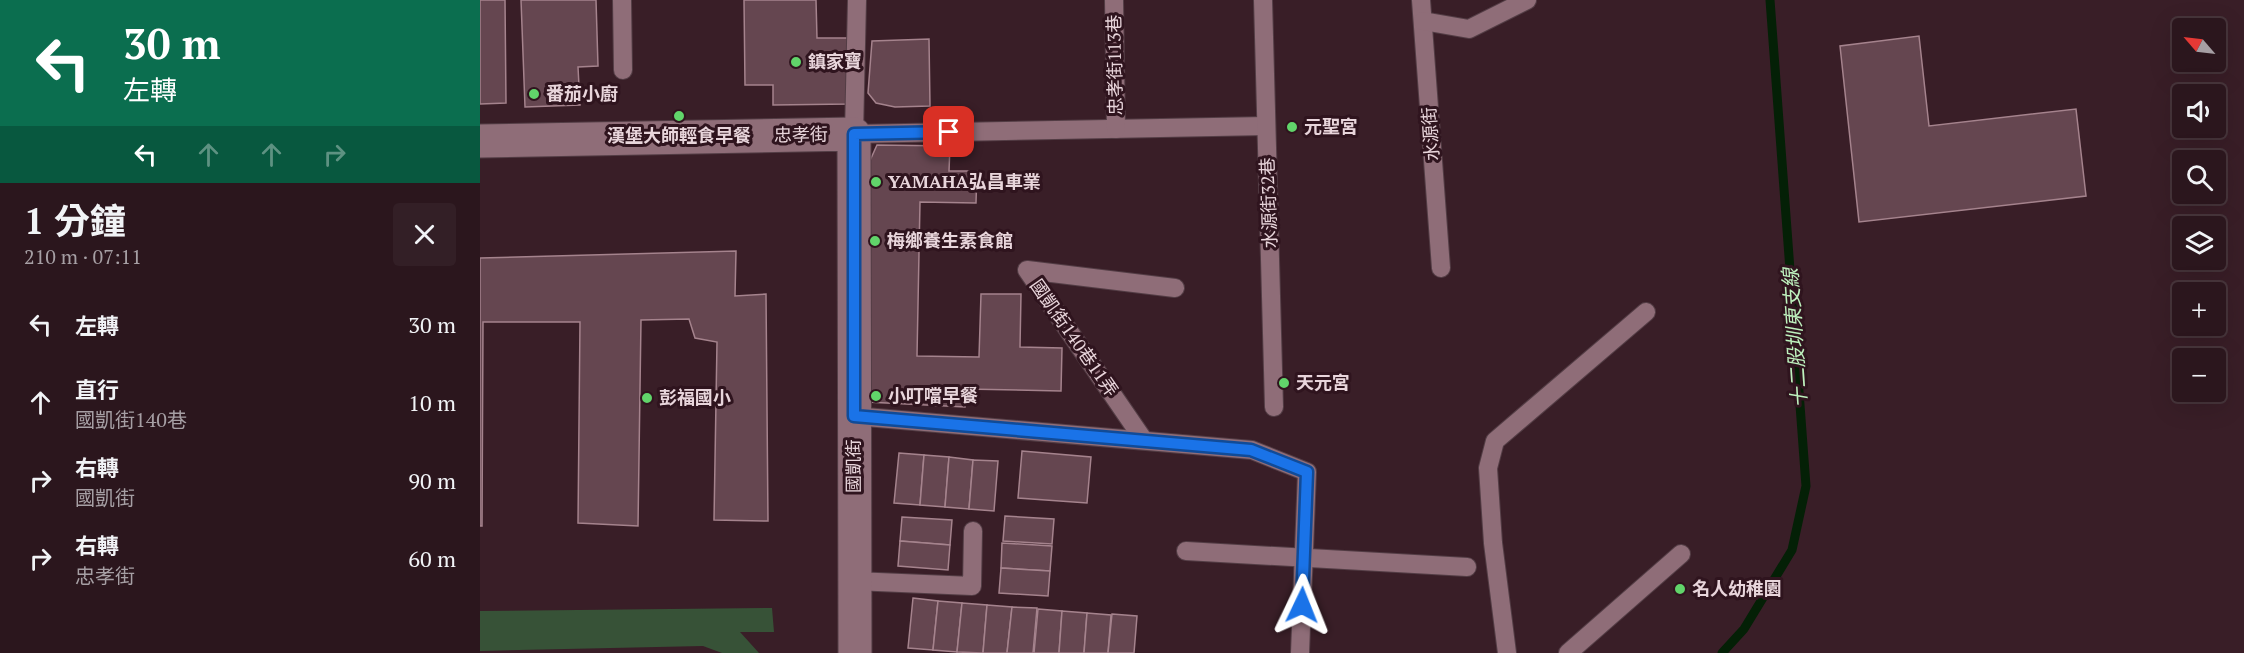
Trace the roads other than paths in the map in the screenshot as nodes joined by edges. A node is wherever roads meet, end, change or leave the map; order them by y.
1 (622, 0) edge
2 (857, 0) edge
3 (1114, 0) edge
4 (1263, 0) edge
5 (1421, 0) edge
6 (1527, 0) edge
7 (1423, 21) junction
8 (622, 70) dead end
9 (1266, 126) junction
10 (1116, 129) junction
11 (854, 134) junction
12 (480, 141) edge
13 (1441, 268) dead end
14 (1175, 288) dead end
15 (1646, 312) dead end
16 (1274, 407) dead end
17 (854, 416) junction
18 (1143, 439) junction
19 (973, 531) dead end
20 (1186, 551) dead end
21 (1681, 554) dead end
22 (1304, 558) junction
23 (1467, 567) dead end
24 (854, 581) junction
25 (855, 653) edge
26 (1300, 653) edge
27 (1507, 653) edge
28 (1568, 653) edge

1 - 8 lane
2 - 11 lane
3 - 10 lane, 忠孝街113巷
4 - 9 lane, 水源街32巷
5 - 7 lane, 水源街
6 - 7 lane
7 - 13 lane, 水源街
9 - 10 lane, 忠孝街
9 - 16 lane, 水源街32巷
10 - 11 lane, 忠孝街
11 - 12 street, 忠孝街
11 - 17 street, 國凱街
14 - 18 lane, 國凱街140巷11弄
15 - 27 lane
17 - 18 lane
17 - 24 street, 國凱街
18 - 22 lane
19 - 24 lane
20 - 22 lane
21 - 28 lane
22 - 23 lane
22 - 26 lane
24 - 25 street, 國凱街

